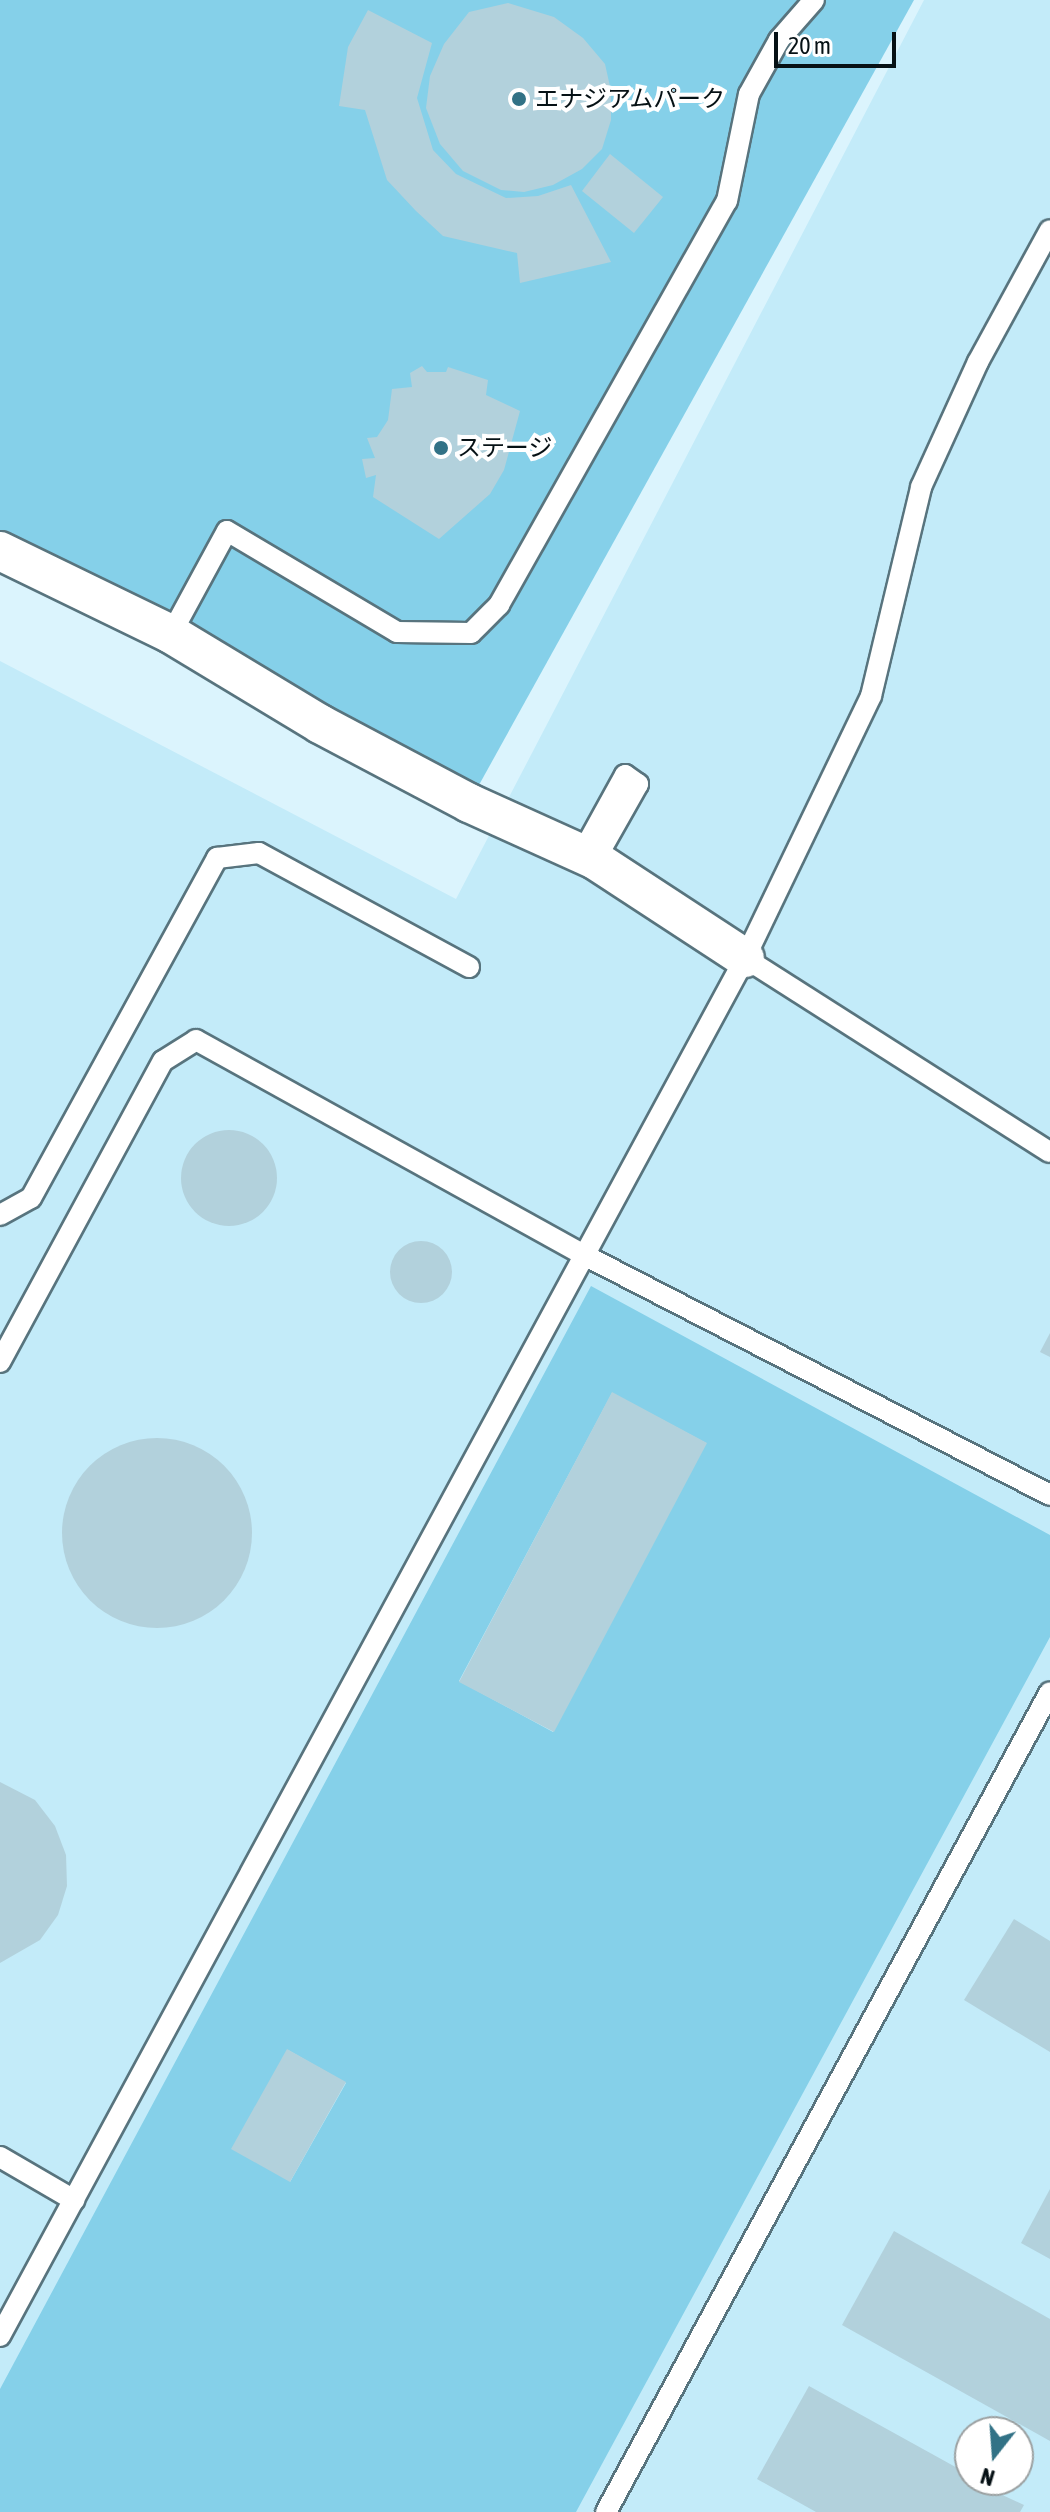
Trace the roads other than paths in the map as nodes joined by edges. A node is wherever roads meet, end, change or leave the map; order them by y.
1 (814, 0) edge
2 (1050, 230) edge
3 (0, 551) edge
4 (171, 634) junction
5 (745, 958) junction
6 (469, 967) dead end
7 (1050, 1152) edge
8 (0, 1215) edge
9 (586, 1256) junction
10 (0, 1362) edge
11 (1050, 1495) edge
12 (1050, 1692) edge
13 (0, 2157) edge
14 (74, 2200) junction
15 (0, 2336) edge
16 (606, 2512) edge

1 - 4 lane
2 - 5 lane
3 - 4 street
4 - 5 street
5 - 7 lane
5 - 9 lane
6 - 8 lane
9 - 10 lane
9 - 11 lane
9 - 14 lane
12 - 16 lane
13 - 14 lane
14 - 15 lane

